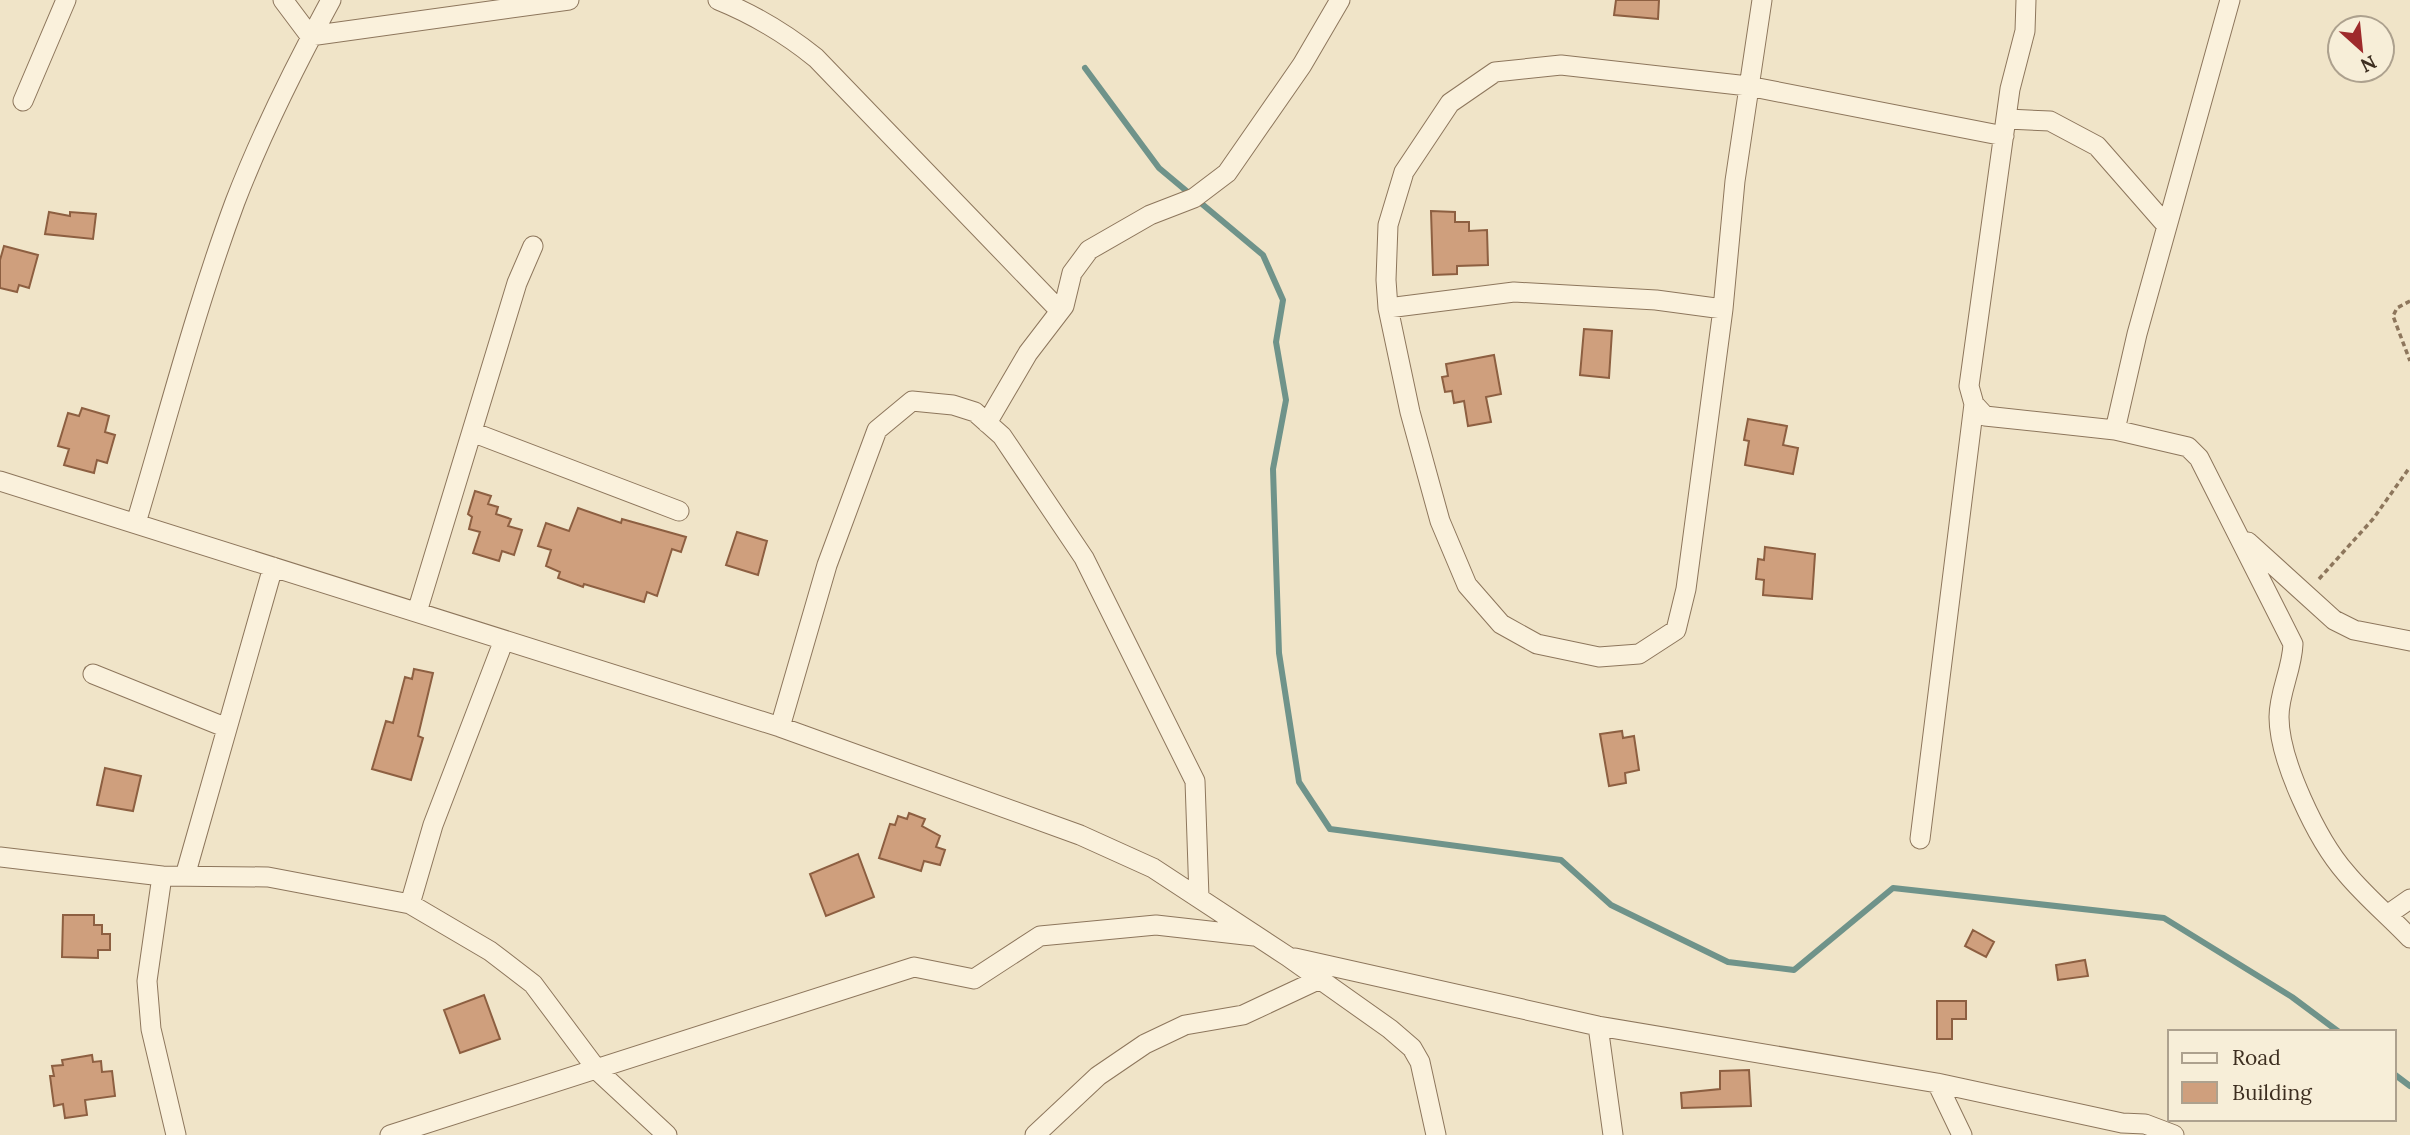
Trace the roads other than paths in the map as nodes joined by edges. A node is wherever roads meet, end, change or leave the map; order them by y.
1 (66, 0) edge
2 (283, 0) edge
3 (331, 0) edge
4 (569, 0) edge
5 (718, 0) edge
6 (1340, 0) edge
7 (1762, 0) edge
8 (2026, 0) edge
9 (2230, 0) edge
10 (310, 36) junction
11 (1748, 86) junction
12 (23, 101) dead end
13 (2006, 128) junction
14 (2168, 226) junction
15 (533, 246) dead end
16 (1388, 308) junction
17 (1723, 309) junction
18 (1060, 311) junction
19 (1974, 404) junction
20 (987, 423) junction
21 (2115, 430) junction
22 (472, 432) junction
23 (0, 481) edge
24 (679, 511) dead end
25 (136, 523) junction
26 (2239, 534) junction
27 (273, 567) junction
28 (417, 612) junction
29 (504, 640) junction
30 (2410, 641) edge
31 (93, 674) dead end
32 (780, 727) junction
33 (227, 729) junction
34 (1920, 839) dead end
35 (0, 857) edge
36 (162, 876) junction
37 (185, 876) junction
38 (1199, 897) junction
39 (2410, 900) edge
40 (410, 904) junction
41 (2387, 915) junction
42 (1258, 937) junction
43 (2410, 938) edge
44 (1287, 956) junction
45 (1320, 979) junction
46 (1598, 1026) junction
47 (598, 1070) junction
48 (1937, 1083) junction
49 (176, 1135) edge
50 (390, 1135) edge
51 (667, 1135) edge
52 (1035, 1135) edge
53 (1436, 1135) edge
54 (1613, 1135) edge
55 (1962, 1135) edge
56 (2174, 1135) edge

1 - 12 street
2 - 10 street
3 - 10 street
4 - 10 street
5 - 18 street
6 - 18 street
7 - 11 street
8 - 13 street
9 - 14 street
10 - 25 street
11 - 13 street
11 - 16 street
11 - 17 street
13 - 14 street
13 - 19 street
14 - 21 street
15 - 22 street
16 - 17 street
16 - 17 street
18 - 20 street
19 - 21 street
19 - 34 street
20 - 32 street
20 - 38 street
21 - 26 street
22 - 24 street
22 - 28 street
23 - 25 street
25 - 27 street
26 - 30 street
26 - 41 street
27 - 28 street
27 - 33 street
28 - 29 street
29 - 32 street
29 - 40 street
31 - 33 street
32 - 38 street
33 - 37 street
35 - 36 street
36 - 37 street
36 - 49 street
37 - 40 street
38 - 42 street
39 - 41 street
40 - 47 street
41 - 43 street
42 - 44 street
42 - 47 street
44 - 45 street
44 - 46 street
45 - 52 street
45 - 53 street
46 - 48 street
46 - 54 street
47 - 50 street
47 - 51 street
48 - 55 street
48 - 56 street

